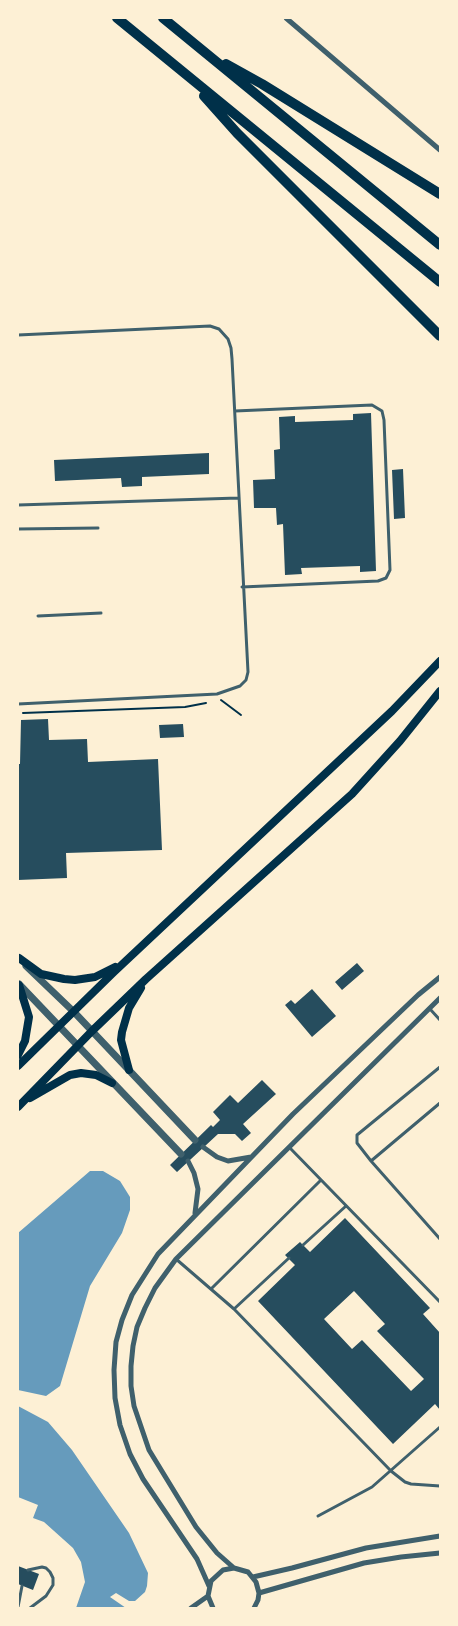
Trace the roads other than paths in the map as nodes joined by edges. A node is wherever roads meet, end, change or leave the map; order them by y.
1 (117, 18) edge
2 (162, 18) edge
3 (286, 18) edge
4 (203, 51) junction
5 (186, 75) junction
6 (440, 150) edge
7 (440, 194) edge
8 (440, 245) edge
9 (440, 282) edge
10 (18, 335) edge
11 (440, 336) edge
12 (235, 411) junction
13 (238, 498) junction
14 (18, 505) edge
15 (98, 528) dead end
16 (18, 529) edge
17 (242, 587) junction
18 (101, 613) dead end
19 (38, 616) dead end
20 (440, 661) edge
21 (440, 691) edge
22 (18, 704) edge
23 (131, 956) junction
24 (18, 957) edge
25 (440, 977) edge
26 (146, 980) junction
27 (18, 984) edge
28 (440, 998) edge
29 (429, 1008) junction
30 (74, 1012) junction
31 (440, 1020) edge
32 (59, 1027) junction
33 (92, 1031) junction
34 (77, 1046) junction
35 (18, 1055) edge
36 (18, 1066) edge
37 (440, 1067) edge
38 (129, 1070) junction
39 (112, 1083) junction
40 (440, 1103) edge
41 (19, 1106) edge
42 (195, 1140) dead end
43 (203, 1147) dead end
44 (289, 1147) junction
45 (181, 1154) dead end
46 (251, 1157) junction
47 (188, 1161) dead end
48 (371, 1161) junction
49 (321, 1180) junction
50 (346, 1206) junction
51 (194, 1215) junction
52 (440, 1238) edge
53 (303, 1245) dead end
54 (289, 1258) dead end
55 (176, 1259) junction
56 (211, 1289) junction
57 (440, 1302) edge
58 (234, 1309) junction
59 (440, 1427) edge
60 (391, 1471) junction
61 (440, 1486) edge
62 (318, 1516) dead end
63 (440, 1536) edge
64 (440, 1553) edge
65 (234, 1568) junction
66 (28, 1570) dead end
67 (253, 1577) junction
68 (22, 1586) dead end
69 (209, 1586) junction
70 (259, 1593) junction
71 (208, 1596) junction
72 (18, 1607) edge
73 (30, 1608) edge
74 (191, 1608) edge
75 (213, 1608) edge
76 (254, 1608) edge

1 - 5 highway
2 - 4 highway
3 - 6 street
4 - 7 highway
4 - 8 highway
5 - 9 highway
5 - 11 highway
10 - 12 lane
12 - 13 lane
12 - 17 lane
13 - 14 lane
13 - 17 lane
15 - 16 lane
17 - 22 lane
18 - 19 lane
20 - 23 main road
21 - 26 main road
23 - 24 main road
23 - 30 main road
24 - 30 street
25 - 46 street
26 - 33 main road
26 - 38 main road
27 - 32 street
27 - 35 main road
28 - 29 street
29 - 31 lane
29 - 44 street
30 - 32 main road
30 - 33 street
32 - 34 street
32 - 36 main road
33 - 34 main road
33 - 38 street
34 - 39 street
34 - 41 main road
37 - 48 lane
38 - 42 street
39 - 41 main road
39 - 45 street
40 - 48 lane
43 - 46 street
44 - 49 lane
44 - 55 street
46 - 51 street
47 - 51 street
48 - 52 lane
49 - 50 lane
49 - 56 lane
50 - 53 lane
50 - 57 lane
51 - 69 street
54 - 58 lane
55 - 56 lane
55 - 65 street
56 - 58 lane
58 - 60 lane
59 - 60 lane
60 - 61 lane
60 - 62 lane
63 - 67 street
64 - 70 street
65 - 67 street
65 - 69 street
66 - 73 lane
67 - 70 street
68 - 72 lane
69 - 71 street
70 - 76 street
71 - 74 street
71 - 75 street

